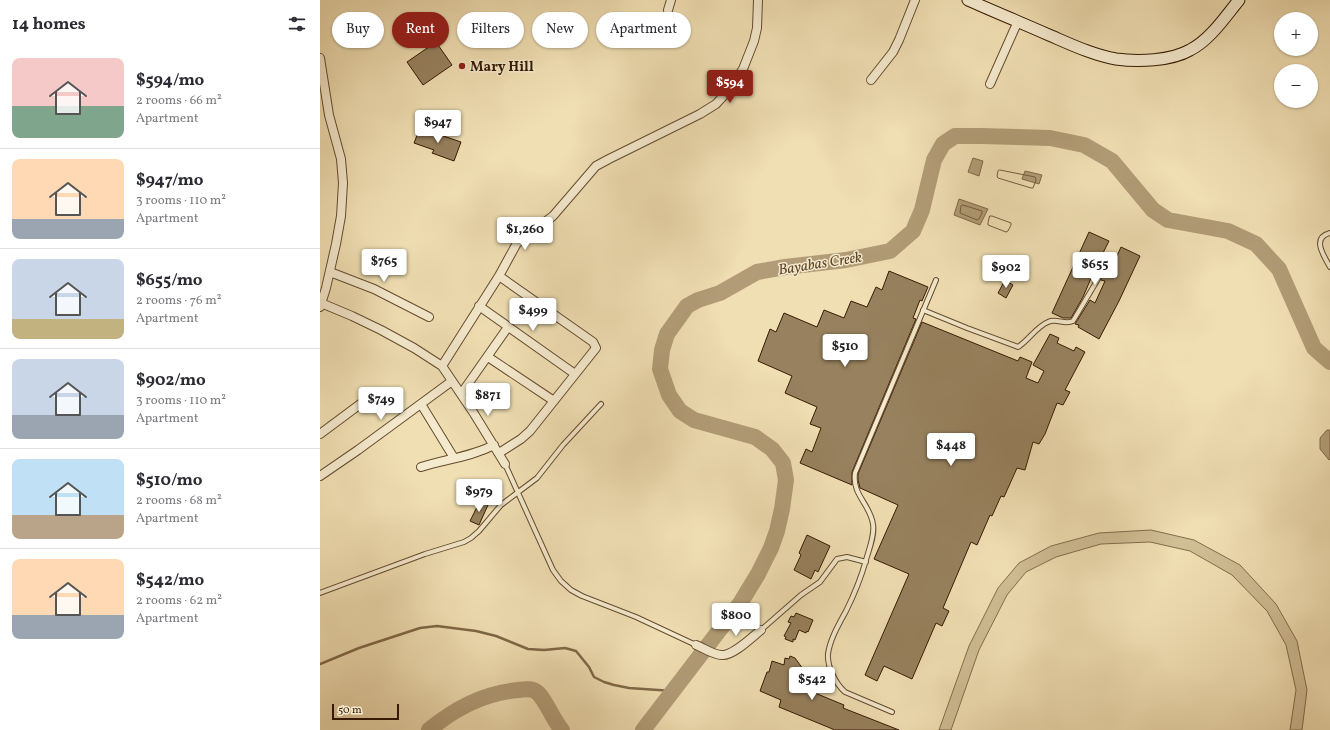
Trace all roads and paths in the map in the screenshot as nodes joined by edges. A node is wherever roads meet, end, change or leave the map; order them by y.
1 (671, 0) edge
2 (758, 0) edge
3 (914, 0) edge
4 (968, 0) edge
5 (1239, 0) edge
6 (668, 10) dead end
7 (1018, 22) junction
8 (320, 58) edge
9 (870, 80) dead end
10 (990, 84) dead end
11 (1330, 233) edge
12 (1330, 267) edge
13 (330, 272) junction
14 (498, 276) junction
15 (1098, 279) dead end
16 (936, 280) dead end
17 (321, 305) edge
18 (479, 306) junction
19 (923, 310) junction
20 (428, 317) dead end
21 (508, 327) junction
22 (488, 357) junction
23 (442, 366) junction
24 (575, 374) junction
25 (452, 381) junction
26 (461, 394) junction
27 (554, 401) junction
28 (363, 402) dead end
29 (421, 404) junction
30 (601, 404) dead end
31 (320, 434) edge
32 (494, 445) junction
33 (499, 453) junction
34 (454, 458) junction
35 (505, 464) joint
36 (421, 466) dead end
37 (320, 476) edge
38 (519, 492) junction
39 (866, 562) junction
40 (320, 593) edge
41 (760, 630) joint
42 (696, 645) joint
43 (892, 712) dead end

1 - 6 street
2 - 14 street
3 - 9 street
4 - 7 street
5 - 7 street
7 - 10 street
8 - 13 street
11 - 12 lane
13 - 17 street
13 - 20 street
14 - 18 street
14 - 24 street
15 - 19 lane
16 - 19 lane
17 - 23 street
18 - 21 street
18 - 23 street
19 - 39 lane
21 - 22 street
21 - 24 street
22 - 26 street
22 - 27 street
23 - 25 street
24 - 27 street
25 - 26 street
25 - 29 street
26 - 32 street
27 - 33 street
28 - 31 street
29 - 34 street
29 - 37 street
30 - 38 lane
32 - 33 street
32 - 34 street
33 - 35 street
34 - 36 street
35 - 38 lane
38 - 40 lane
38 - 42 lane
39 - 41 lane
39 - 43 lane
41 - 42 street

